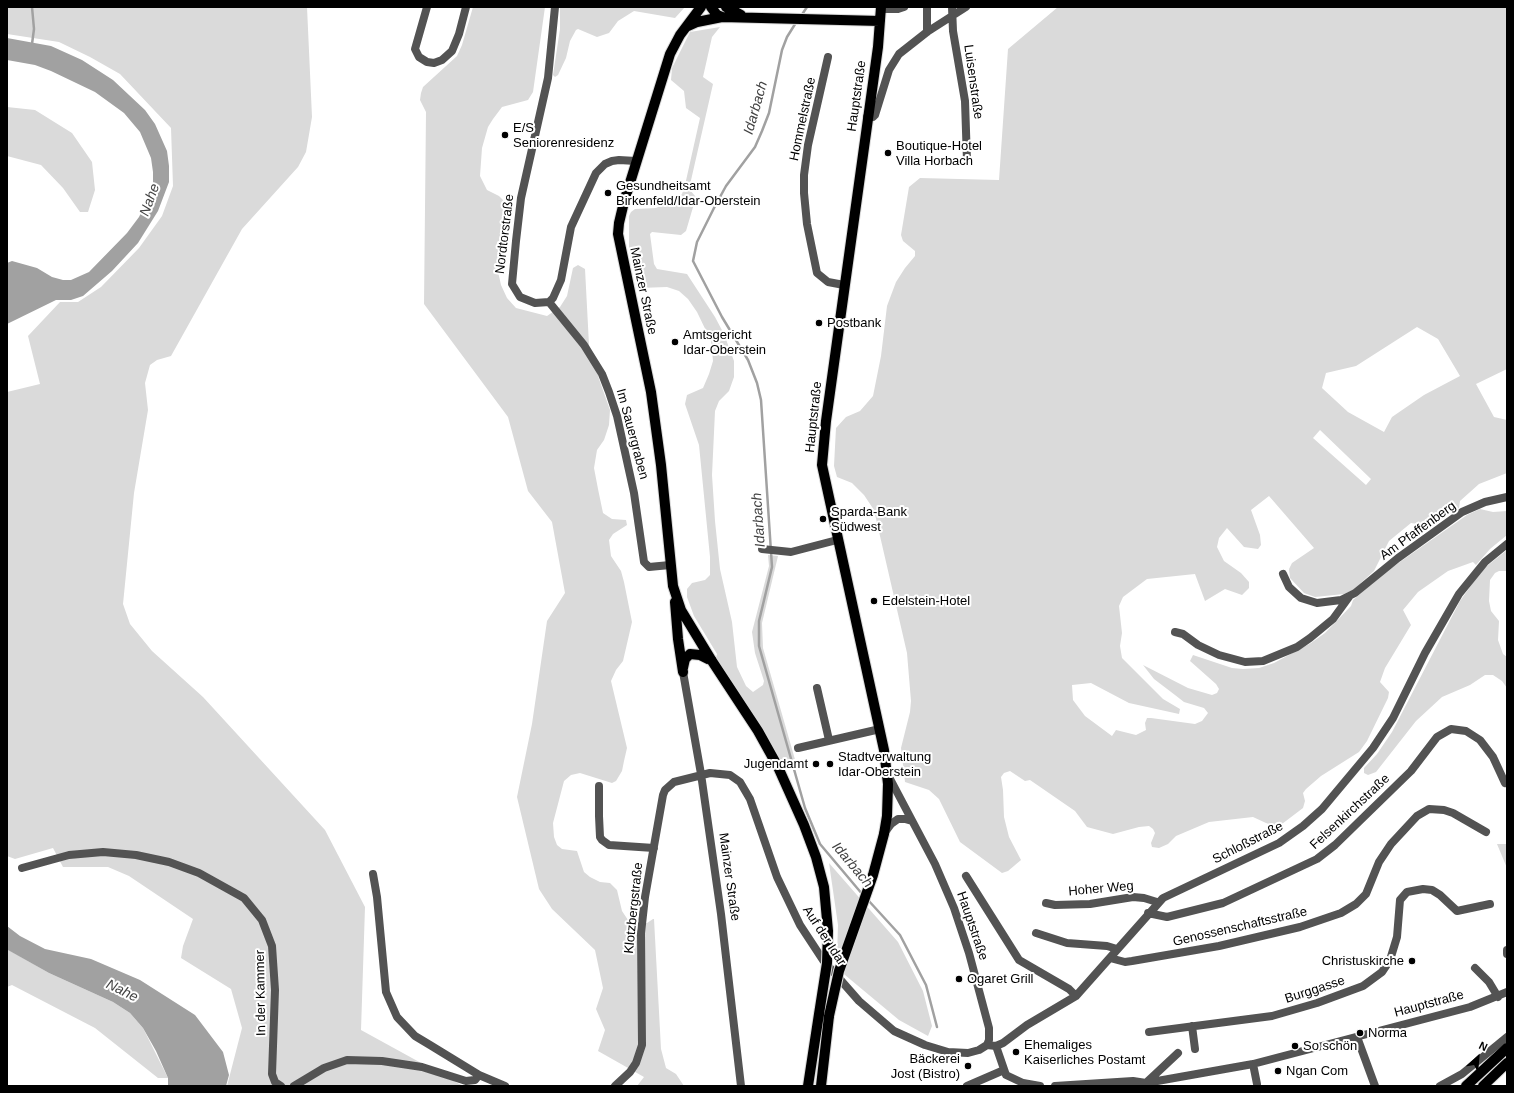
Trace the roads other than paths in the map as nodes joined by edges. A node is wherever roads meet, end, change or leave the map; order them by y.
1 (427, 7) edge
2 (466, 7) edge
3 (555, 7) edge
4 (701, 7) edge
5 (711, 7) edge
6 (726, 7) edge
7 (904, 7) edge
8 (927, 7) edge
9 (952, 7) edge
10 (966, 7) edge
11 (881, 8) edge
12 (749, 16) junction
13 (722, 17) junction
14 (952, 17) junction
15 (880, 21) junction
16 (685, 28) junction
17 (927, 32) junction
18 (828, 57) dead end
19 (867, 117) junction
20 (636, 161) junction
21 (968, 161) dead end
22 (844, 285) junction
23 (549, 302) junction
24 (1507, 498) edge
25 (837, 540) junction
26 (1507, 544) edge
27 (764, 549) dead end
28 (670, 565) junction
29 (1283, 574) dead end
30 (675, 594) junction
31 (1349, 597) junction
32 (1175, 632) dead end
33 (712, 661) junction
34 (683, 672) junction
35 (817, 688) dead end
36 (880, 729) junction
37 (829, 740) junction
38 (798, 748) dead end
39 (701, 774) junction
40 (888, 775) junction
41 (1505, 783) dead end
42 (599, 786) dead end
43 (912, 821) junction
44 (1486, 832) dead end
45 (884, 834) junction
46 (654, 848) junction
47 (22, 868) dead end
48 (373, 874) dead end
49 (966, 876) dead end
50 (1157, 902) junction
51 (1046, 903) dead end
52 (1490, 904) dead end
53 (1148, 913) junction
54 (1036, 933) dead end
55 (1117, 949) junction
56 (1110, 958) junction
57 (1475, 968) dead end
58 (1507, 992) edge
59 (1076, 996) junction
60 (1498, 996) junction
61 (1192, 1026) junction
62 (1149, 1032) dead end
63 (1507, 1036) edge
64 (1357, 1037) junction
65 (987, 1045) junction
66 (996, 1046) junction
67 (1507, 1048) edge
68 (1195, 1049) dead end
69 (1178, 1052) dead end
70 (1507, 1063) edge
71 (1253, 1064) junction
72 (1004, 1070) junction
73 (479, 1075) junction
74 (822, 1084) edge
75 (1145, 1084) edge
76 (1257, 1084) dead end
77 (278, 1085) edge
78 (294, 1086) edge
79 (505, 1086) edge
80 (615, 1086) edge
81 (741, 1086) edge
82 (808, 1086) edge
83 (967, 1086) edge
84 (1040, 1086) edge
85 (1055, 1086) edge
86 (1375, 1086) edge
87 (1440, 1086) edge
88 (1466, 1086) edge
89 (1483, 1086) edge

1 - 2 street
3 - 23 street, Nordtorstraße
4 - 16 main road, Mainzer Straße
5 - 13 main road
6 - 12 main road
7 - 11 street
8 - 17 street
9 - 14 street, Luisenstraße
10 - 14 street
11 - 15 main road, Hauptstraße
12 - 13 main road
12 - 15 main road
13 - 16 main road
14 - 17 street
14 - 21 street, Luisenstraße
15 - 19 main road, Hauptstraße
16 - 20 main road, Mainzer Straße
17 - 19 street
18 - 22 street, Hommelstraße
19 - 22 main road, Hauptstraße
20 - 23 street
20 - 28 main road, Mainzer Straße
22 - 25 main road, Hauptstraße
23 - 28 street, Im Sauergraben
24 - 31 street, Am Pfaffenberg
25 - 27 street
25 - 36 main road, Hauptstraße
26 - 50 street, Schloßstraße
28 - 30 main road, Mainzer Straße
29 - 31 street, Am Pfaffenberg
30 - 33 main road
30 - 34 main road
31 - 32 street, Am Pfaffenberg
33 - 34 main road
33 - 82 main road, bridge
34 - 39 street, Mainzer Straße
35 - 37 street
36 - 37 street
36 - 40 main road, Hauptstraße
37 - 38 street
39 - 46 street, Klotzbergstraße
39 - 65 street, Auf der Idar
39 - 81 street, Mainzer Straße
40 - 43 street, Hauptstraße
40 - 45 main road
41 - 53 street, Felsenkirchstraße
42 - 46 street
43 - 45 street
43 - 65 street, Hauptstraße
44 - 56 street, Genossenschaftsstraße
45 - 74 main road, bridge
46 - 80 street, Klotzbergstraße
47 - 77 street, In der Kammer
48 - 73 street
49 - 59 street
50 - 51 street, Hoher Weg
50 - 53 street, Schloßstraße
52 - 61 street, Burggasse
53 - 55 street, Schloßstraße
54 - 55 street
55 - 56 street, Schloßstraße
56 - 59 street, Schloßstraße
57 - 60 street
58 - 60 street, Hauptstraße
59 - 66 street, Schloßstraße
60 - 64 street, Hauptstraße
61 - 62 street, Burggasse
61 - 68 street
63 - 87 street
64 - 71 street, Hauptstraße
64 - 86 street
65 - 66 street
66 - 72 street
67 - 88 main road
69 - 75 street
70 - 89 main road
71 - 75 street, Hauptstraße
71 - 76 street
72 - 83 street
72 - 84 street
73 - 78 street
73 - 79 street
75 - 85 street, Hauptstraße

